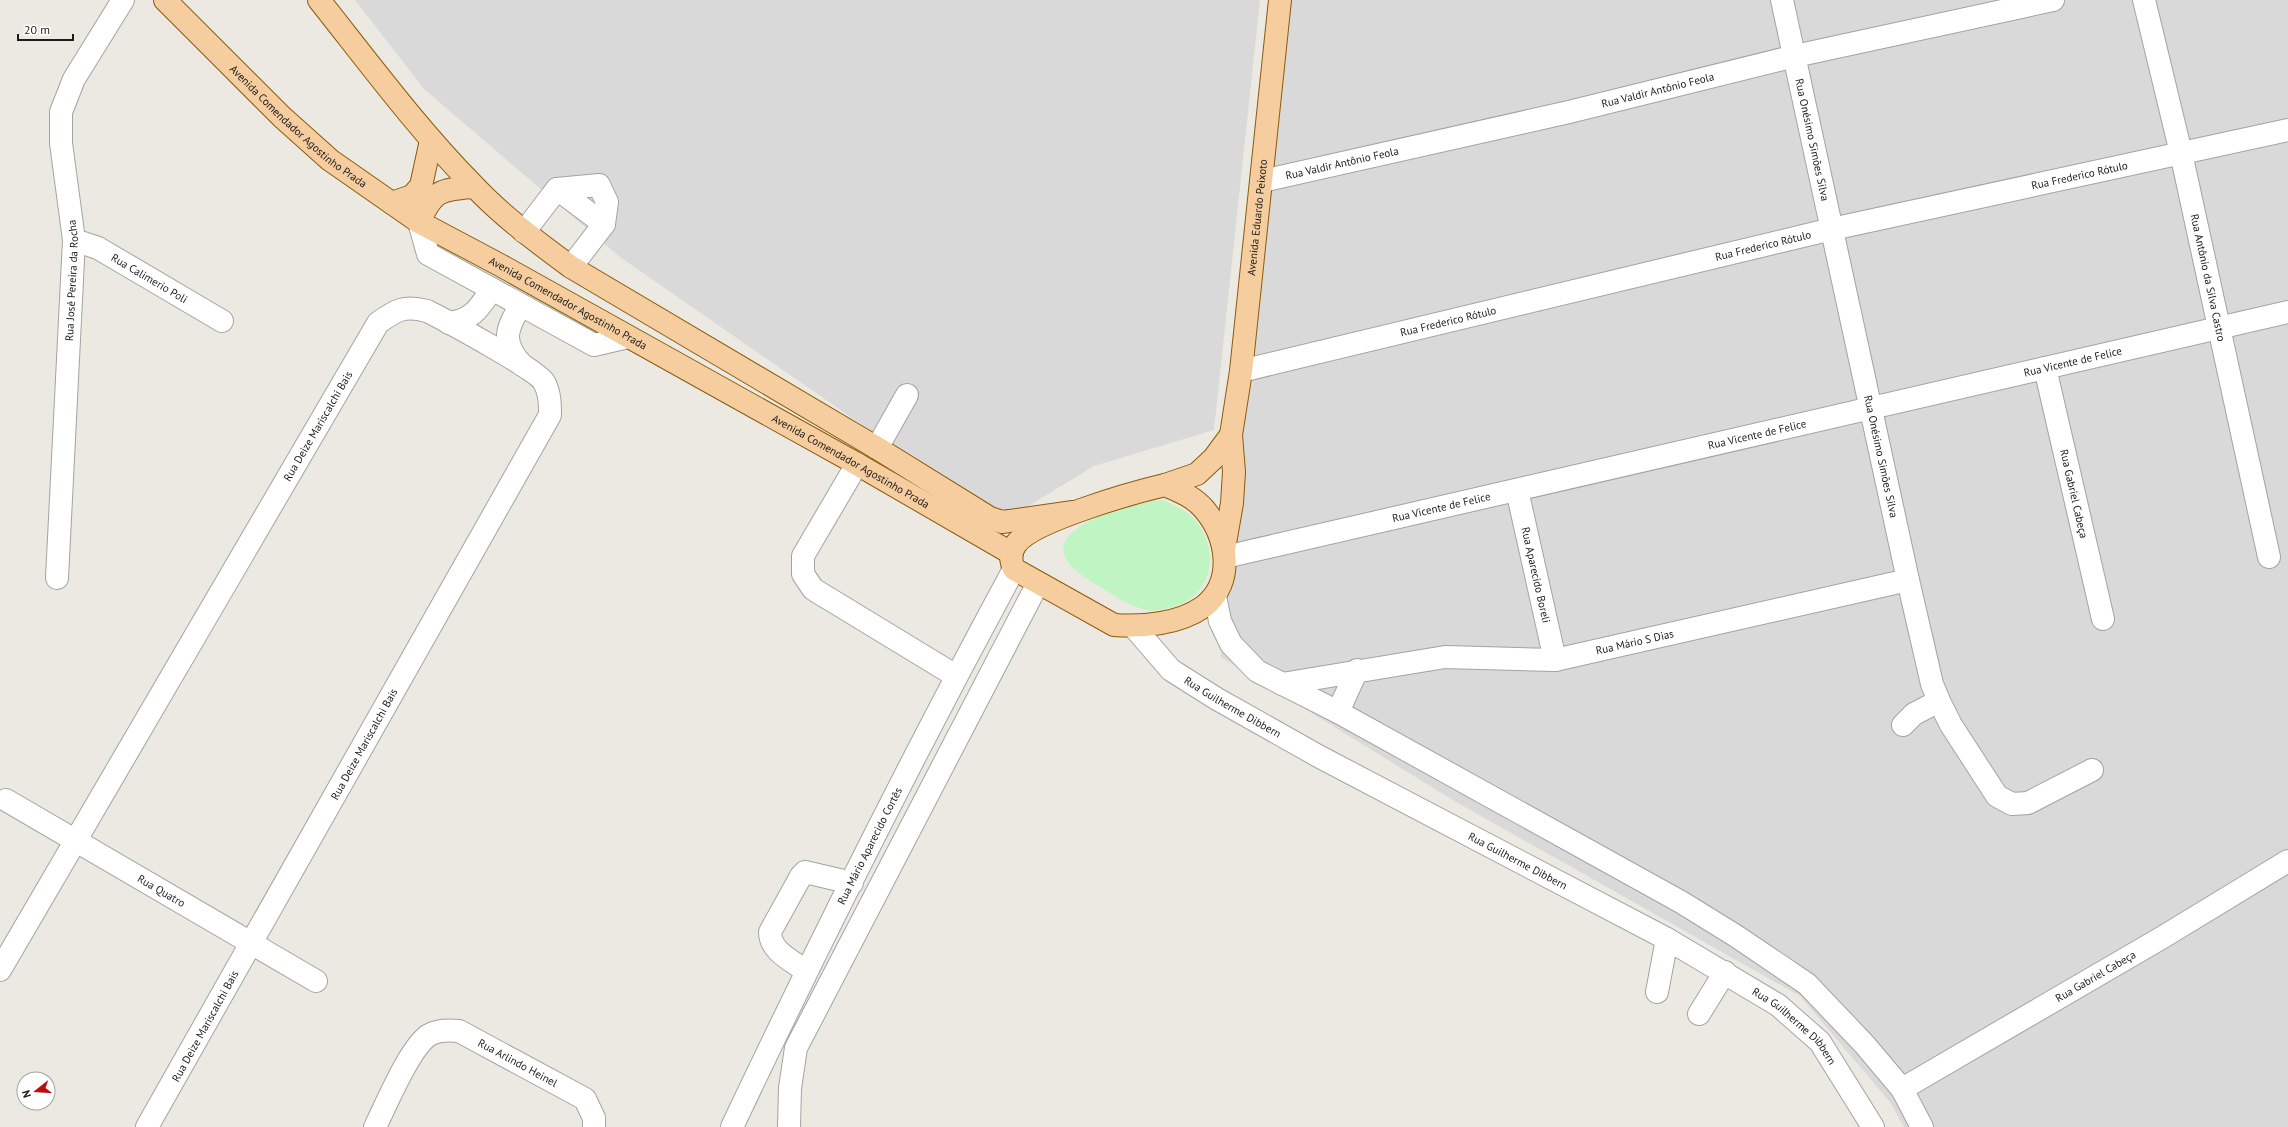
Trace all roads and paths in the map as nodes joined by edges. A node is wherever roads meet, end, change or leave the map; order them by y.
1 (123, 0) edge
2 (165, 0) edge
3 (319, 0) edge
4 (1280, 0) edge
5 (1782, 0) edge
6 (2053, 0) edge
7 (2144, 0) edge
8 (1795, 56) junction
9 (2288, 130) edge
10 (431, 140) junction
11 (2181, 153) junction
12 (1262, 181) junction
13 (474, 187) junction
14 (557, 189) junction
15 (392, 203) junction
16 (419, 222) junction
17 (604, 224) junction
18 (527, 227) junction
19 (1832, 229) junction
20 (74, 240) junction
21 (574, 263) junction
22 (492, 289) junction
23 (521, 305) junction
24 (2288, 312) edge
25 (222, 321) dead end
26 (449, 323) junction
27 (2218, 328) junction
28 (628, 337) junction
29 (522, 365) junction
30 (2045, 368) junction
31 (1241, 371) junction
32 (907, 395) dead end
33 (1870, 408) junction
34 (1231, 435) junction
35 (877, 448) junction
36 (857, 464) junction
37 (1165, 485) junction
38 (1517, 490) junction
39 (1073, 512) junction
40 (1225, 553) junction
41 (2269, 557) dead end
42 (1013, 561) junction
43 (57, 578) dead end
44 (1908, 580) junction
45 (1038, 583) junction
46 (1214, 596) junction
47 (2103, 619) dead end
48 (1133, 626) junction
49 (1555, 660) junction
50 (1357, 670) junction
51 (956, 676) junction
52 (1282, 684) junction
53 (1939, 701) junction
54 (1338, 712) junction
55 (1903, 725) dead end
56 (2092, 770) dead end
57 (6, 800) dead end
58 (75, 841) junction
59 (2288, 861) edge
60 (852, 883) junction
61 (1667, 939) junction
62 (251, 943) junction
63 (0, 970) edge
64 (806, 971) junction
65 (1725, 972) junction
66 (316, 981) dead end
67 (1657, 992) dead end
68 (1699, 1014) dead end
69 (1902, 1089) junction
70 (594, 1122) edge
71 (148, 1127) edge
72 (375, 1127) edge
73 (732, 1127) edge
74 (790, 1127) edge
75 (1873, 1127) edge
76 (1922, 1127) edge

1 - 20 street, Rua José Pereira da Rocha
2 - 15 main road, Avenida Comendador Agostinho Prada
3 - 10 main road, Avenida Comendador Agostinho Prada
4 - 12 main road, Avenida Eduardo Peixoto
5 - 8 street, Rua Onésimo Simões Silva
6 - 8 street, Rua Valdir Antônio Feola
7 - 11 street, Rua Antônio da Silva Castro
8 - 12 street, Rua Valdir Antônio Feola
8 - 19 street, Rua Onésimo Simões Silva
9 - 11 street, Rua Frederico Rótulo
10 - 13 main road, Avenida Comendador Agostinho Prada
10 - 15 main road
11 - 19 street, Rua Frederico Rótulo
11 - 27 street, Rua Antônio da Silva Castro
12 - 31 main road, Avenida Eduardo Peixoto
13 - 16 main road
13 - 18 main road, Avenida Comendador Agostinho Prada
14 - 17 street
14 - 17 street
14 - 18 street
15 - 16 main road, Avenida Comendador Agostinho Prada
16 - 22 street
16 - 28 main road, Avenida Comendador Agostinho Prada
17 - 21 street
18 - 21 main road, Avenida Comendador Agostinho Prada
19 - 31 street, Rua Frederico Rótulo
19 - 33 street, Rua Onésimo Simões Silva
20 - 25 street, Rua Calimerio Poli
20 - 43 street, Rua José Pereira da Rocha
21 - 35 main road, Avenida Comendador Agostinho Prada
22 - 23 street
22 - 26 street
23 - 28 street
23 - 29 street, Rua Deize Mariscalchi Bais
24 - 27 street, Rua Vicente de Felice
26 - 29 street, Rua Deize Mariscalchi Bais
26 - 58 street, Rua Deize Mariscalchi Bais
27 - 30 street, Rua Vicente de Felice
27 - 41 street, Rua Antônio da Silva Castro
28 - 36 main road, Avenida Comendador Agostinho Prada
29 - 62 street, Rua Deize Mariscalchi Bais
30 - 33 street, Rua Vicente de Felice
30 - 47 street, Rua Gabriel Cabeça
31 - 34 main road, Avenida Eduardo Peixoto
32 - 35 street
33 - 38 street, Rua Vicente de Felice
33 - 44 street, Rua Onésimo Simões Silva
34 - 37 main road, Avenida Eduardo Peixoto
34 - 40 main road, Avenida Eduardo Peixoto
35 - 39 main road, Avenida Comendador Agostinho Prada
36 - 42 main road, Avenida Comendador Agostinho Prada
36 - 51 street
37 - 39 main road, Avenida Eduardo Peixoto
37 - 40 main road
38 - 40 street, Rua Vicente de Felice
38 - 49 street, Rua Aparecido Boreli
39 - 42 main road
40 - 46 main road, Avenida Eduardo Peixoto
42 - 45 main road, Avenida Comendador Agostinho Prada
42 - 51 street, Rua Mário Aparecido Cortês
44 - 49 street, Rua Mário S Dias
44 - 53 street, Rua Onésimo Simões Silva
45 - 48 main road, Avenida Comendador Agostinho Prada
45 - 74 street
46 - 48 main road, Avenida Comendador Agostinho Prada
46 - 52 street
48 - 61 street, Rua Guilherme Dibbern
49 - 50 street, Rua Mário S Dias
50 - 52 street, Rua Mário S Dias
50 - 54 street
51 - 60 street, Rua Mário Aparecido Cortês
52 - 54 street
53 - 55 street
53 - 56 street, Rua Onésimo Simões Silva
54 - 69 street
57 - 58 street, Rua Quatro
58 - 62 street, Rua Quatro
58 - 63 street, Rua Deize Mariscalchi Bais
59 - 69 street, Rua Gabriel Cabeça
60 - 64 street, Rua Mário Aparecido Cortês
60 - 64 street
61 - 65 street, Rua Guilherme Dibbern
61 - 67 street
62 - 66 street, Rua Quatro
62 - 71 street, Rua Deize Mariscalchi Bais
64 - 73 street, Rua Mário Aparecido Cortês
65 - 68 street
65 - 75 street, Rua Guilherme Dibbern
69 - 76 street
70 - 72 street, Rua Arlindo Heinel

